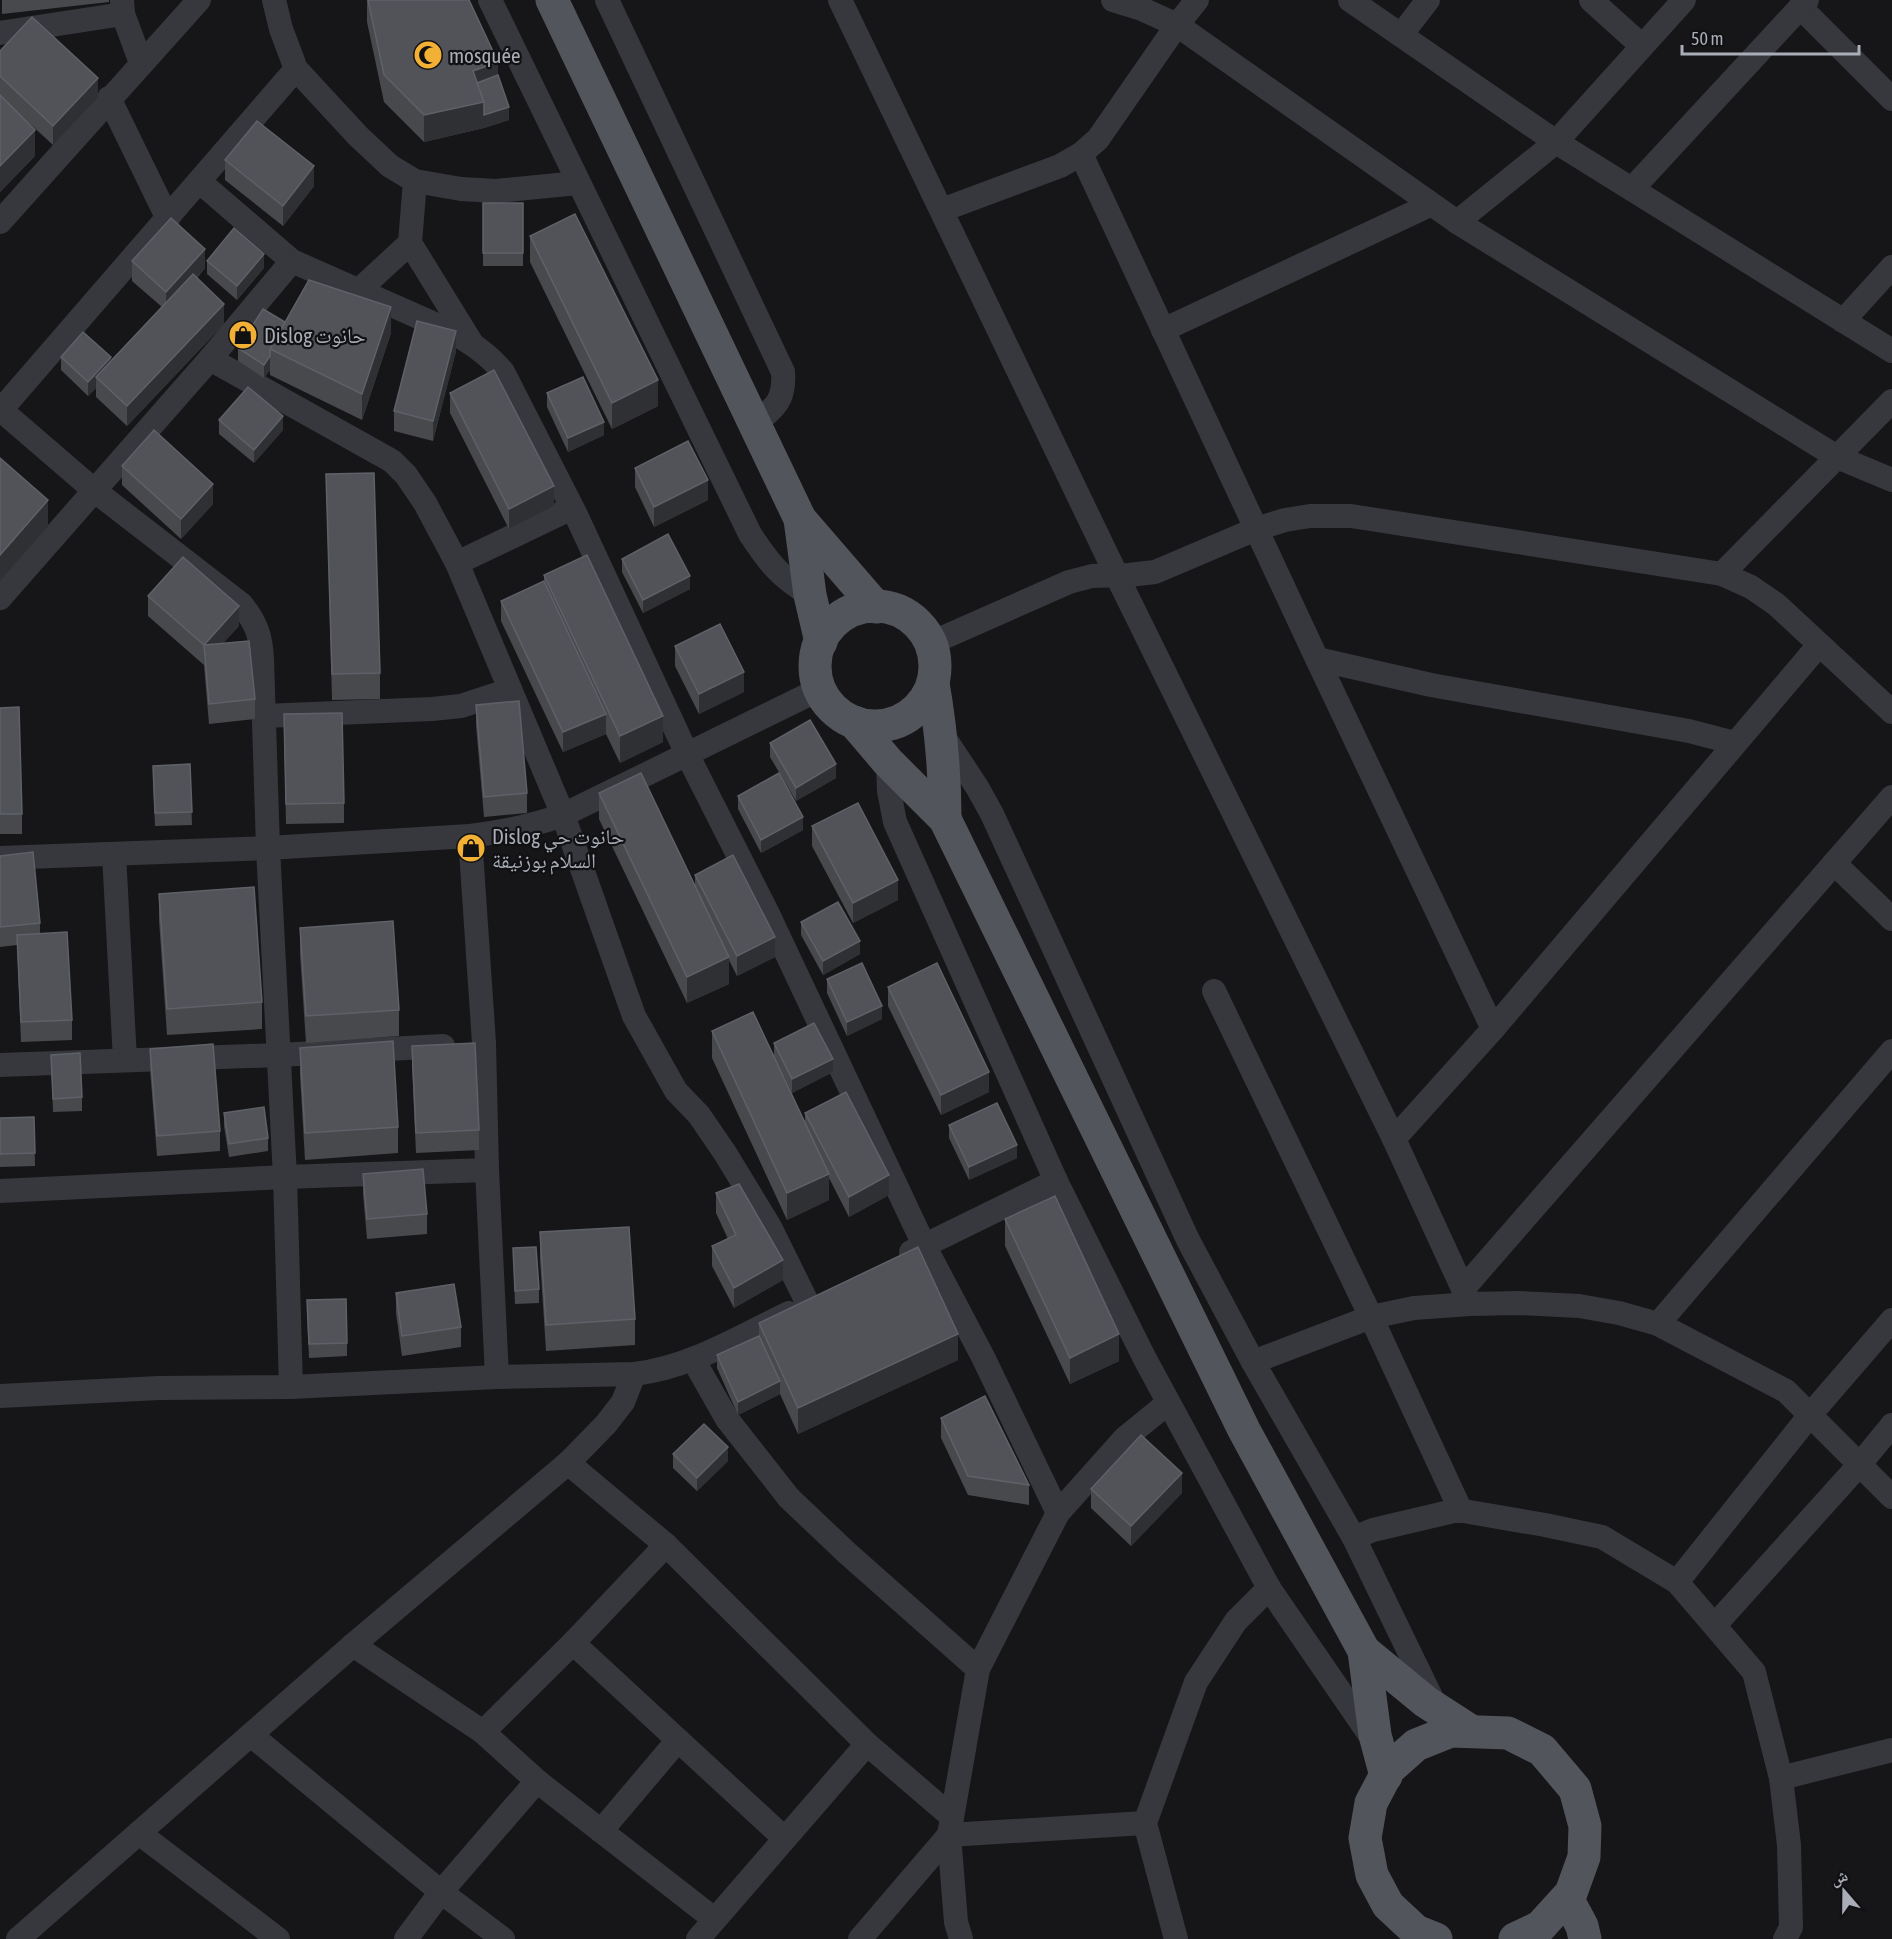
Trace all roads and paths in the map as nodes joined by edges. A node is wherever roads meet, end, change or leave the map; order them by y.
1 (199, 0) edge
2 (274, 0) edge
3 (490, 0) edge
4 (552, 0) edge
5 (607, 0) edge
6 (840, 0) edge
7 (1113, 0) edge
8 (1197, 0) edge
9 (1350, 0) edge
10 (1428, 0) edge
11 (1591, 0) edge
12 (1684, 0) edge
13 (1804, 4) edge
14 (122, 7) edge
15 (1178, 25) junction
16 (0, 33) edge
17 (1401, 34) junction
18 (1642, 46) junction
19 (141, 63) junction
20 (296, 69) junction
21 (109, 98) junction
22 (1892, 99) edge
23 (1556, 142) junction
24 (1081, 154) junction
25 (414, 181) junction
26 (200, 182) junction
27 (578, 183) junction
28 (1632, 189) junction
29 (1430, 205) junction
30 (942, 210) junction
31 (168, 219) junction
32 (0, 222) edge
33 (1457, 222) junction
34 (410, 243) junction
35 (292, 261) junction
36 (1892, 267) edge
37 (358, 291) junction
38 (1843, 321) junction
39 (1163, 330) junction
40 (471, 342) junction
41 (1892, 351) edge
42 (210, 359) junction
43 (1892, 400) edge
44 (0, 411) edge
45 (754, 424) junction
46 (1837, 457) junction
47 (1892, 480) edge
48 (94, 491) junction
49 (572, 508) junction
50 (800, 519) junction
51 (1257, 529) junction
52 (457, 562) junction
53 (1116, 574) junction
54 (1722, 574) junction
55 (810, 595) junction
56 (0, 598) edge
57 (876, 607) junction
58 (821, 642) junction
59 (931, 643) junction
60 (1819, 645) junction
61 (1317, 659) junction
62 (933, 683) junction
63 (820, 689) junction
64 (510, 690) junction
65 (1892, 712) edge
66 (264, 716) junction
67 (854, 722) junction
68 (1689, 731) junction
69 (942, 734) junction
70 (1735, 743) junction
71 (687, 754) junction
72 (888, 762) junction
73 (1711, 772) junction
74 (1892, 797) edge
75 (563, 815) junction
76 (945, 819) junction
77 (470, 836) junction
78 (268, 848) junction
79 (114, 854) junction
80 (0, 858) edge
81 (1834, 864) junction
82 (1892, 920) edge
83 (1214, 991) dead end
84 (1493, 1029) junction
85 (484, 1043) junction
86 (1892, 1051) edge
87 (279, 1055) junction
88 (125, 1060) junction
89 (0, 1065) edge
90 (1394, 1139) junction
91 (487, 1170) junction
92 (285, 1177) junction
93 (1056, 1181) junction
94 (0, 1191) edge
95 (924, 1245) junction
96 (893, 1261) edge
97 (1467, 1297) junction
98 (1371, 1317) junction
99 (1892, 1320) edge
100 (1658, 1324) junction
101 (693, 1359) junction
102 (1253, 1362) junction
103 (634, 1374) junction
104 (496, 1377) junction
105 (291, 1387) junction
106 (0, 1396) edge
107 (1168, 1403) junction
108 (1810, 1415) junction
109 (1892, 1425) edge
110 (568, 1463) junction
111 (1860, 1464) junction
112 (1892, 1497) edge
113 (1461, 1511) junction
114 (1058, 1513) junction
115 (1354, 1538) junction
116 (666, 1545) junction
117 (1677, 1582) junction
118 (1269, 1588) junction
119 (1715, 1624) junction
120 (573, 1643) junction
121 (353, 1645) junction
122 (1364, 1651) junction
123 (978, 1669) junction
124 (1437, 1709) junction
125 (1470, 1731) junction
126 (483, 1732) junction
127 (252, 1736) junction
128 (678, 1740) junction
129 (867, 1744) junction
130 (1892, 1750) edge
131 (1382, 1762) junction
132 (1780, 1779) junction
133 (537, 1781) junction
134 (1145, 1823) junction
135 (951, 1826) junction
136 (601, 1831) junction
137 (139, 1833) junction
138 (784, 1838) junction
139 (441, 1892) junction
140 (714, 1919) junction
141 (1581, 1925) edge
142 (1790, 1936) edge
143 (18, 1939) edge
144 (278, 1939) edge
145 (406, 1939) edge
146 (503, 1939) edge
147 (698, 1939) edge
148 (860, 1939) edge
149 (961, 1939) edge
150 (1176, 1939) edge
151 (1436, 1939) edge
152 (1515, 1939) edge

1 - 19 street
2 - 20 street
3 - 27 street
4 - 45 main road
5 - 45 street
6 - 30 street
7 - 15 street
8 - 15 street
9 - 17 street
10 - 17 street
11 - 18 street
12 - 18 street
13 - 22 street
13 - 28 street
14 - 16 street
14 - 19 street
15 - 24 street
15 - 29 street
17 - 23 street
18 - 23 street
19 - 21 street
20 - 25 street
20 - 26 street
21 - 31 street
21 - 32 street
23 - 28 street
23 - 33 street
24 - 30 street
24 - 39 street
25 - 27 street
25 - 34 street
26 - 31 street
26 - 35 street
27 - 55 street
28 - 38 street
29 - 33 street
29 - 39 street
30 - 53 street
31 - 44 street
33 - 46 street
34 - 37 street
34 - 40 street
35 - 37 street
35 - 42 street
36 - 38 street
37 - 40 street
38 - 41 street
39 - 51 street
40 - 49 street
42 - 48 street
42 - 52 street
43 - 46 street
44 - 48 street
45 - 50 main road
46 - 47 street
46 - 54 street
48 - 56 street
48 - 66 street
49 - 52 street
49 - 71 street
50 - 55 main road
50 - 57 main road
51 - 53 street
51 - 54 street
51 - 61 street
52 - 64 street
53 - 59 street
53 - 90 street
54 - 60 street
55 - 58 main road
57 - 58 main road
57 - 59 main road
58 - 63 main road
59 - 62 main road
60 - 65 street
60 - 70 street
61 - 68 street
61 - 84 street
62 - 67 main road
62 - 69 main road
63 - 67 main road
63 - 71 street
64 - 66 street
64 - 75 street
66 - 78 street
67 - 72 main road
68 - 70 street
68 - 73 street
69 - 76 main road
69 - 102 street
70 - 73 street
71 - 75 street
71 - 95 street
72 - 76 main road
72 - 93 street
73 - 84 street
74 - 81 street
75 - 77 street
75 - 101 street
76 - 122 main road
77 - 78 street
77 - 85 street
78 - 79 street
78 - 87 street
79 - 80 street
79 - 88 street
81 - 82 street
81 - 97 street
83 - 98 street
84 - 90 street
85 - 87 street
85 - 91 street
86 - 100 street
87 - 88 street
87 - 92 street
88 - 89 street
90 - 97 street
91 - 92 street
91 - 104 street
92 - 94 street
92 - 105 street
93 - 95 street
93 - 107 street
95 - 96 street
95 - 114 street
97 - 98 street
97 - 100 street
98 - 102 street
98 - 113 street
99 - 108 street
100 - 108 street
101 - 103 street
101 - 123 street
102 - 115 street
103 - 104 street
103 - 110 street
104 - 105 street
105 - 106 street
107 - 114 street
107 - 118 street
108 - 111 street
108 - 117 street
109 - 111 street
110 - 116 street
110 - 121 street
111 - 112 street
111 - 119 street
113 - 115 street
113 - 117 street
114 - 123 street
115 - 124 street
116 - 120 street
116 - 129 street
117 - 119 street
118 - 131 street
118 - 134 street
119 - 132 street
120 - 126 street
120 - 128 street
121 - 126 street
121 - 127 street
122 - 124 main road
122 - 131 main road
123 - 135 street
124 - 125 main road
125 - 131 main road
125 - 141 main road
126 - 133 street
127 - 137 street
127 - 139 street
128 - 136 street
128 - 138 street
129 - 135 street
129 - 138 street
130 - 132 street
131 - 151 main road
132 - 142 street
133 - 136 street
133 - 139 street
134 - 135 street
134 - 150 street
135 - 148 street
135 - 149 street
136 - 140 street
137 - 143 street
137 - 144 street
138 - 140 street
139 - 145 street
139 - 146 street
140 - 147 street
141 - 152 main road

